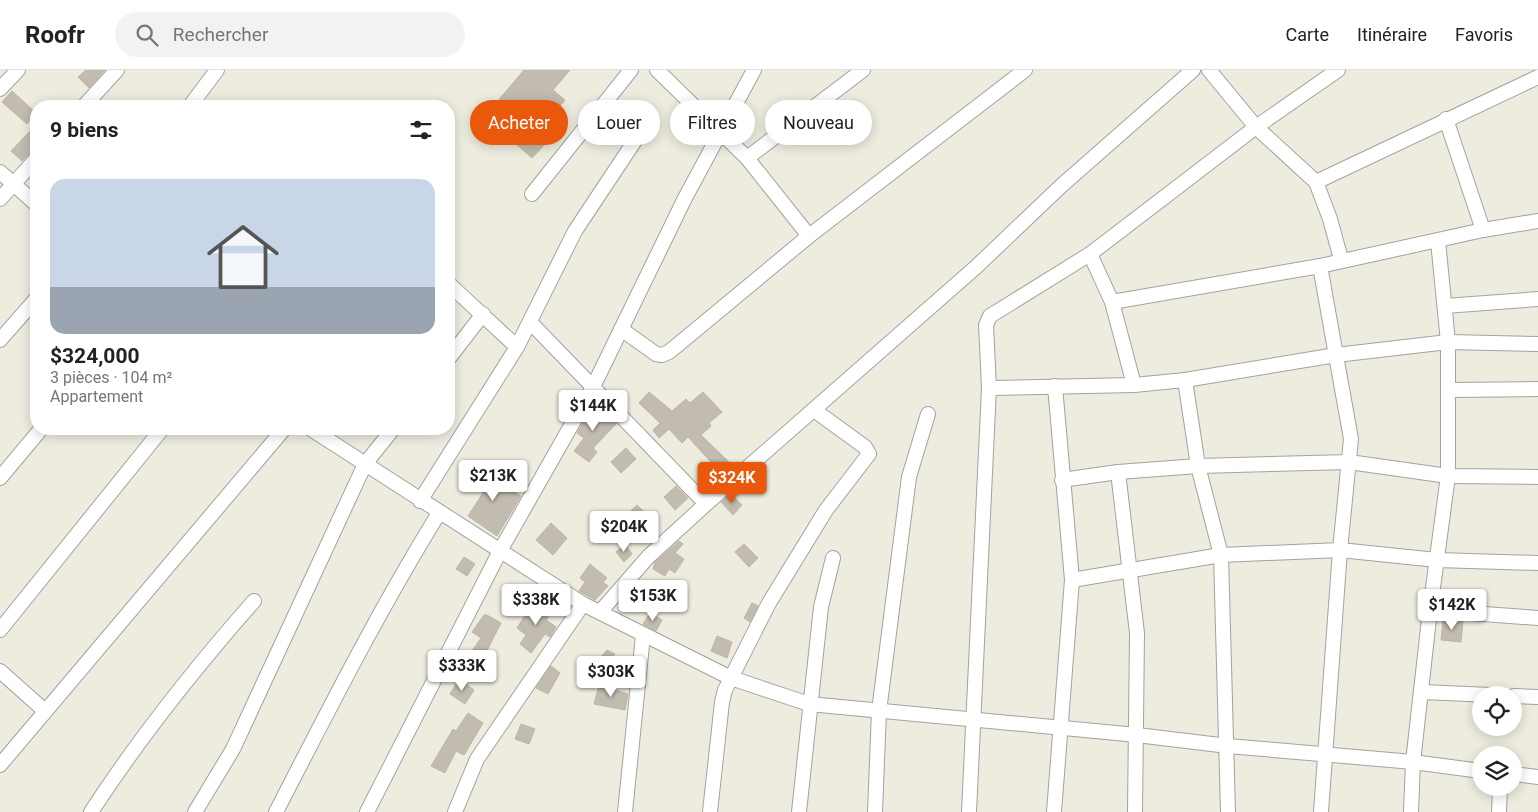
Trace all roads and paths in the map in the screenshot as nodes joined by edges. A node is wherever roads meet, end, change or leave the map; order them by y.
1 (18, 70) edge
2 (117, 70) edge
3 (217, 70) edge
4 (631, 70) edge
5 (657, 70) edge
6 (754, 70) edge
7 (863, 70) edge
8 (1025, 70) edge
9 (1193, 70) edge
10 (1209, 70) edge
11 (1338, 70) edge
12 (1538, 77) edge
13 (0, 89) edge
14 (90, 100) edge
15 (194, 100) edge
16 (687, 100) edge
17 (738, 100) edge
18 (1446, 119) junction
19 (1256, 127) junction
20 (632, 145) edge
21 (713, 145) edge
22 (734, 145) edge
23 (747, 158) junction
24 (30, 166) edge
25 (0, 172) edge
26 (1316, 182) junction
27 (13, 185) junction
28 (532, 194) dead end
29 (0, 199) edge
30 (30, 199) edge
31 (1538, 221) edge
32 (1483, 230) junction
33 (809, 236) junction
34 (1438, 241) junction
35 (1090, 254) junction
36 (1341, 259) junction
37 (1320, 266) junction
38 (455, 289) edge
39 (1538, 299) edge
40 (1112, 302) junction
41 (30, 306) edge
42 (1445, 306) junction
43 (483, 314) junction
44 (531, 323) junction
45 (621, 329) junction
46 (0, 340) edge
47 (1448, 342) junction
48 (1538, 344) edge
49 (517, 347) junction
50 (455, 350) edge
51 (1336, 355) junction
52 (1185, 380) junction
53 (1134, 385) junction
54 (1055, 386) junction
55 (593, 387) junction
56 (989, 388) junction
57 (1538, 388) edge
58 (1448, 390) junction
59 (814, 410) junction
60 (928, 414) dead end
61 (36, 435) edge
62 (157, 435) edge
63 (279, 435) edge
64 (320, 435) edge
65 (388, 435) edge
66 (1349, 462) junction
67 (365, 464) junction
68 (1198, 466) junction
69 (1118, 472) junction
70 (1448, 476) junction
71 (1538, 477) edge
72 (0, 478) edge
73 (1062, 480) junction
74 (420, 500) junction
75 (706, 504) junction
76 (439, 513) junction
77 (1340, 550) junction
78 (500, 551) junction
79 (1221, 555) junction
80 (832, 558) dead end
81 (1438, 560) junction
82 (1538, 563) edge
83 (1129, 570) junction
84 (1072, 580) junction
85 (254, 601) dead end
86 (583, 604) junction
87 (1430, 610) junction
88 (600, 612) junction
89 (1538, 618) edge
90 (0, 630) edge
91 (643, 635) junction
92 (0, 671) edge
93 (731, 678) junction
94 (1422, 692) junction
95 (1472, 694) edge
96 (1522, 696) edge
97 (1538, 697) edge
98 (809, 704) junction
99 (45, 711) junction
100 (879, 711) junction
101 (974, 719) junction
102 (1060, 727) junction
103 (1137, 735) junction
104 (1228, 746) junction
105 (1324, 755) junction
106 (1413, 762) junction
107 (0, 764) edge
108 (1472, 770) edge
109 (1522, 775) edge
110 (1538, 777) edge
111 (1500, 796) edge
112 (91, 812) edge
113 (195, 812) edge
114 (276, 812) edge
115 (367, 812) edge
116 (455, 812) edge
117 (625, 812) edge
118 (710, 812) edge
119 (799, 812) edge
120 (875, 812) edge
121 (969, 812) edge
122 (1054, 812) edge
123 (1135, 812) edge
124 (1228, 812) edge
125 (1320, 812) edge
126 (1411, 812) edge
127 (1499, 812) edge

1 - 13 street
2 - 14 street
3 - 15 street
4 - 28 street
5 - 16 street
6 - 17 street
7 - 23 street
8 - 33 street
9 - 59 street
10 - 19 street
11 - 19 street
12 - 18 street
18 - 26 street
18 - 32 street
19 - 26 street
19 - 35 street
20 - 44 street
21 - 45 street
22 - 23 street
23 - 33 street
24 - 27 street
25 - 27 street
26 - 36 street
27 - 29 street
27 - 30 street
31 - 32 street
32 - 34 street
33 - 45 street
34 - 36 street
34 - 42 street
35 - 40 street
35 - 56 street
36 - 37 street
37 - 40 street
37 - 51 street
38 - 43 street
39 - 42 street
40 - 53 street
41 - 46 street
42 - 47 street
43 - 49 street
43 - 50 street
44 - 49 street
44 - 55 street
45 - 55 street
47 - 48 street
47 - 51 street
47 - 58 street
49 - 74 street
51 - 52 street
51 - 66 street
52 - 53 street
52 - 68 street
53 - 54 street
54 - 56 street
54 - 73 street
55 - 75 street
55 - 78 street
56 - 101 street
57 - 58 street
58 - 70 street
59 - 75 street
59 - 93 street
60 - 100 street
61 - 72 street
62 - 90 street
63 - 99 street
64 - 67 street
65 - 67 street
66 - 68 street
66 - 70 street
66 - 77 street
67 - 74 street
67 - 113 street
68 - 69 street
68 - 79 street
69 - 73 street
69 - 83 street
70 - 71 street
70 - 81 street
73 - 84 street
74 - 76 street
75 - 88 street
76 - 78 street
76 - 114 street
77 - 79 street
77 - 81 street
77 - 105 street
78 - 86 street
78 - 115 street
79 - 83 street
79 - 104 street
80 - 98 street
81 - 82 street
81 - 87 street
83 - 84 street
83 - 103 street
84 - 102 street
85 - 112 street
86 - 88 street
86 - 116 street
87 - 89 street
87 - 94 street
88 - 91 street
91 - 93 street
91 - 117 street
92 - 99 street
93 - 98 street
93 - 118 street
94 - 95 street
94 - 106 street
96 - 97 street
98 - 100 street
98 - 119 street
99 - 107 street
100 - 101 street
100 - 120 street
101 - 102 street
101 - 121 street
102 - 103 street
102 - 122 street
103 - 104 street
103 - 123 street
104 - 105 street
104 - 124 street
105 - 106 street
105 - 125 street
106 - 108 street
106 - 126 street
109 - 110 street
111 - 127 street

